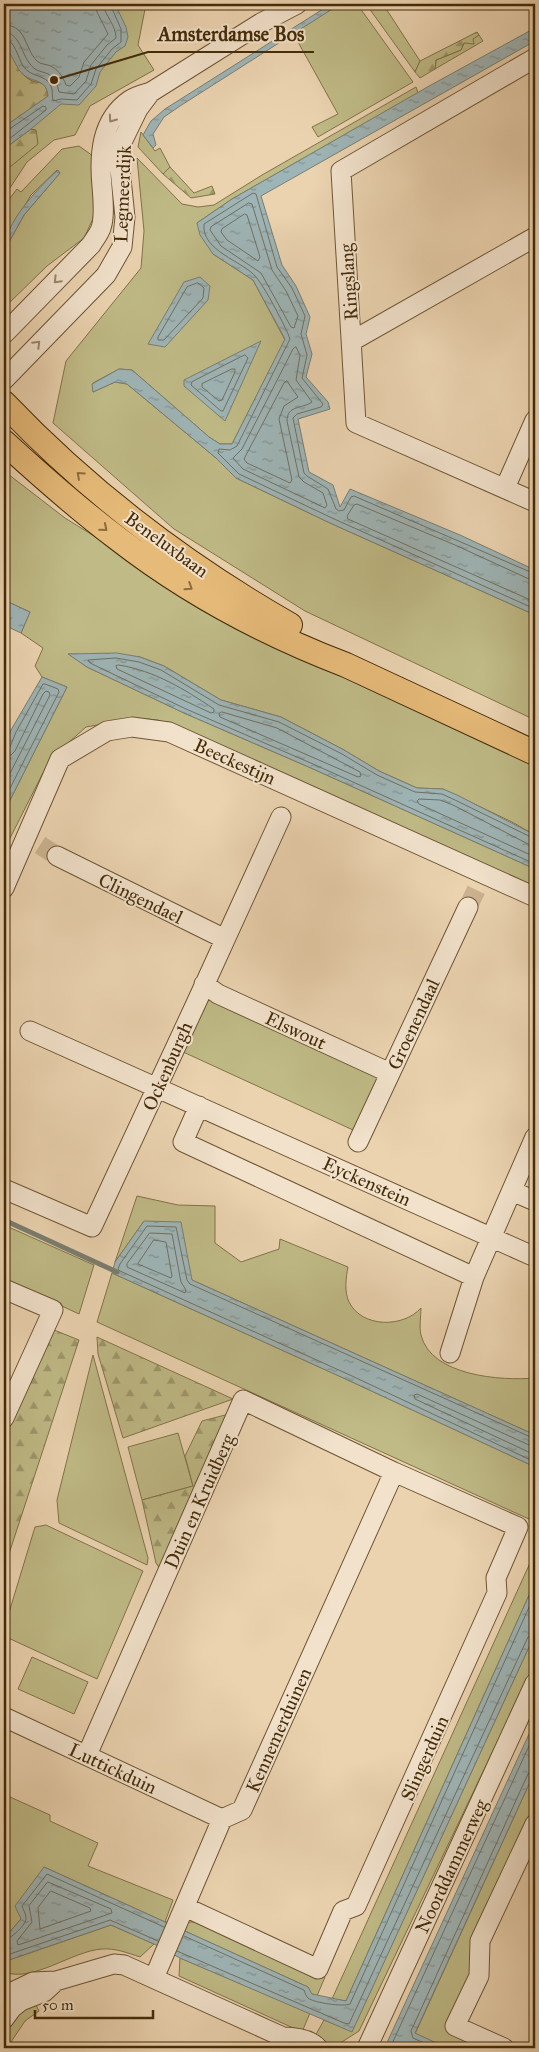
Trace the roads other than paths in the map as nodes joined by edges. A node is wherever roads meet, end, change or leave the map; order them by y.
1 (297, 4) edge
2 (535, 58) edge
3 (151, 92) junction
4 (535, 237) edge
5 (4, 334) edge
6 (352, 340) junction
7 (4, 380) edge
8 (4, 403) edge
9 (535, 420) edge
10 (4, 442) edge
11 (505, 488) junction
12 (535, 502) edge
13 (346, 665) junction
14 (535, 753) edge
15 (295, 787) junction
16 (57, 856) tunnel mouth
17 (4, 888) edge
18 (535, 897) edge
19 (468, 907) tunnel mouth
20 (225, 939) junction
21 (204, 984) junction
22 (30, 1031) dead end
23 (390, 1073) junction
24 (158, 1089) junction
25 (199, 1106) junction
26 (535, 1137) edge
27 (358, 1142) dead end
28 (4, 1189) edge
29 (512, 1191) junction
30 (535, 1201) edge
31 (492, 1236) junction
32 (535, 1257) edge
33 (474, 1276) junction
34 (4, 1289) edge
35 (450, 1354) dead end
36 (4, 1418) edge
37 (394, 1472) junction
38 (535, 1683) edge
39 (4, 1717) edge
40 (87, 1755) junction
41 (222, 1819) junction
42 (535, 1824) edge
43 (182, 1914) junction
44 (154, 1978) junction
45 (6, 2002) edge
46 (288, 2043) edge
47 (318, 2048) edge
48 (367, 2048) edge
49 (504, 2048) edge

1 - 3 street, Legmeerdijk
2 - 6 street, Ringslang
3 -> 5 street, Legmeerdijk
7 -> 3 street, Legmeerdijk
4 - 6 street
6 - 11 street, Ringslang
13 -> 8 main road, Beneluxbaan
9 - 11 street
10 -> 13 main road, Beneluxbaan
11 - 12 street, Ringslang
13 - 14 main road, Beneluxbaan
15 - 17 street, Beeckestijn
15 - 18 street, Beeckestijn
15 - 20 street, Ockenburgh
16 - 20 street, Clingendael
19 - 23 street, Groenendaal
20 - 21 street, Ockenburgh
21 - 23 street, Elswout
21 - 24 street, Ockenburgh
22 - 24 street, Eyckenstein
23 - 27 street, Groenendaal
24 - 25 street, Eyckenstein
24 - 28 street, Ockenburgh
25 - 31 street, Eyckenstein
25 - 33 street
26 - 29 street
29 - 30 street
29 - 31 street
31 - 32 street, Eyckenstein
31 - 33 street
33 - 35 street
34 - 36 street
37 - 40 street, Duin en Kruidberg
37 - 41 street, Kennemerduinen
37 - 43 street, Slingerduin
38 - 48 street, Noorddammerweg
39 - 40 street, Luttickduin
40 - 41 street, Luttickduin
41 - 43 street
42 - 49 street
43 - 44 street
44 - 45 street
44 - 46 street
46 - 47 street

